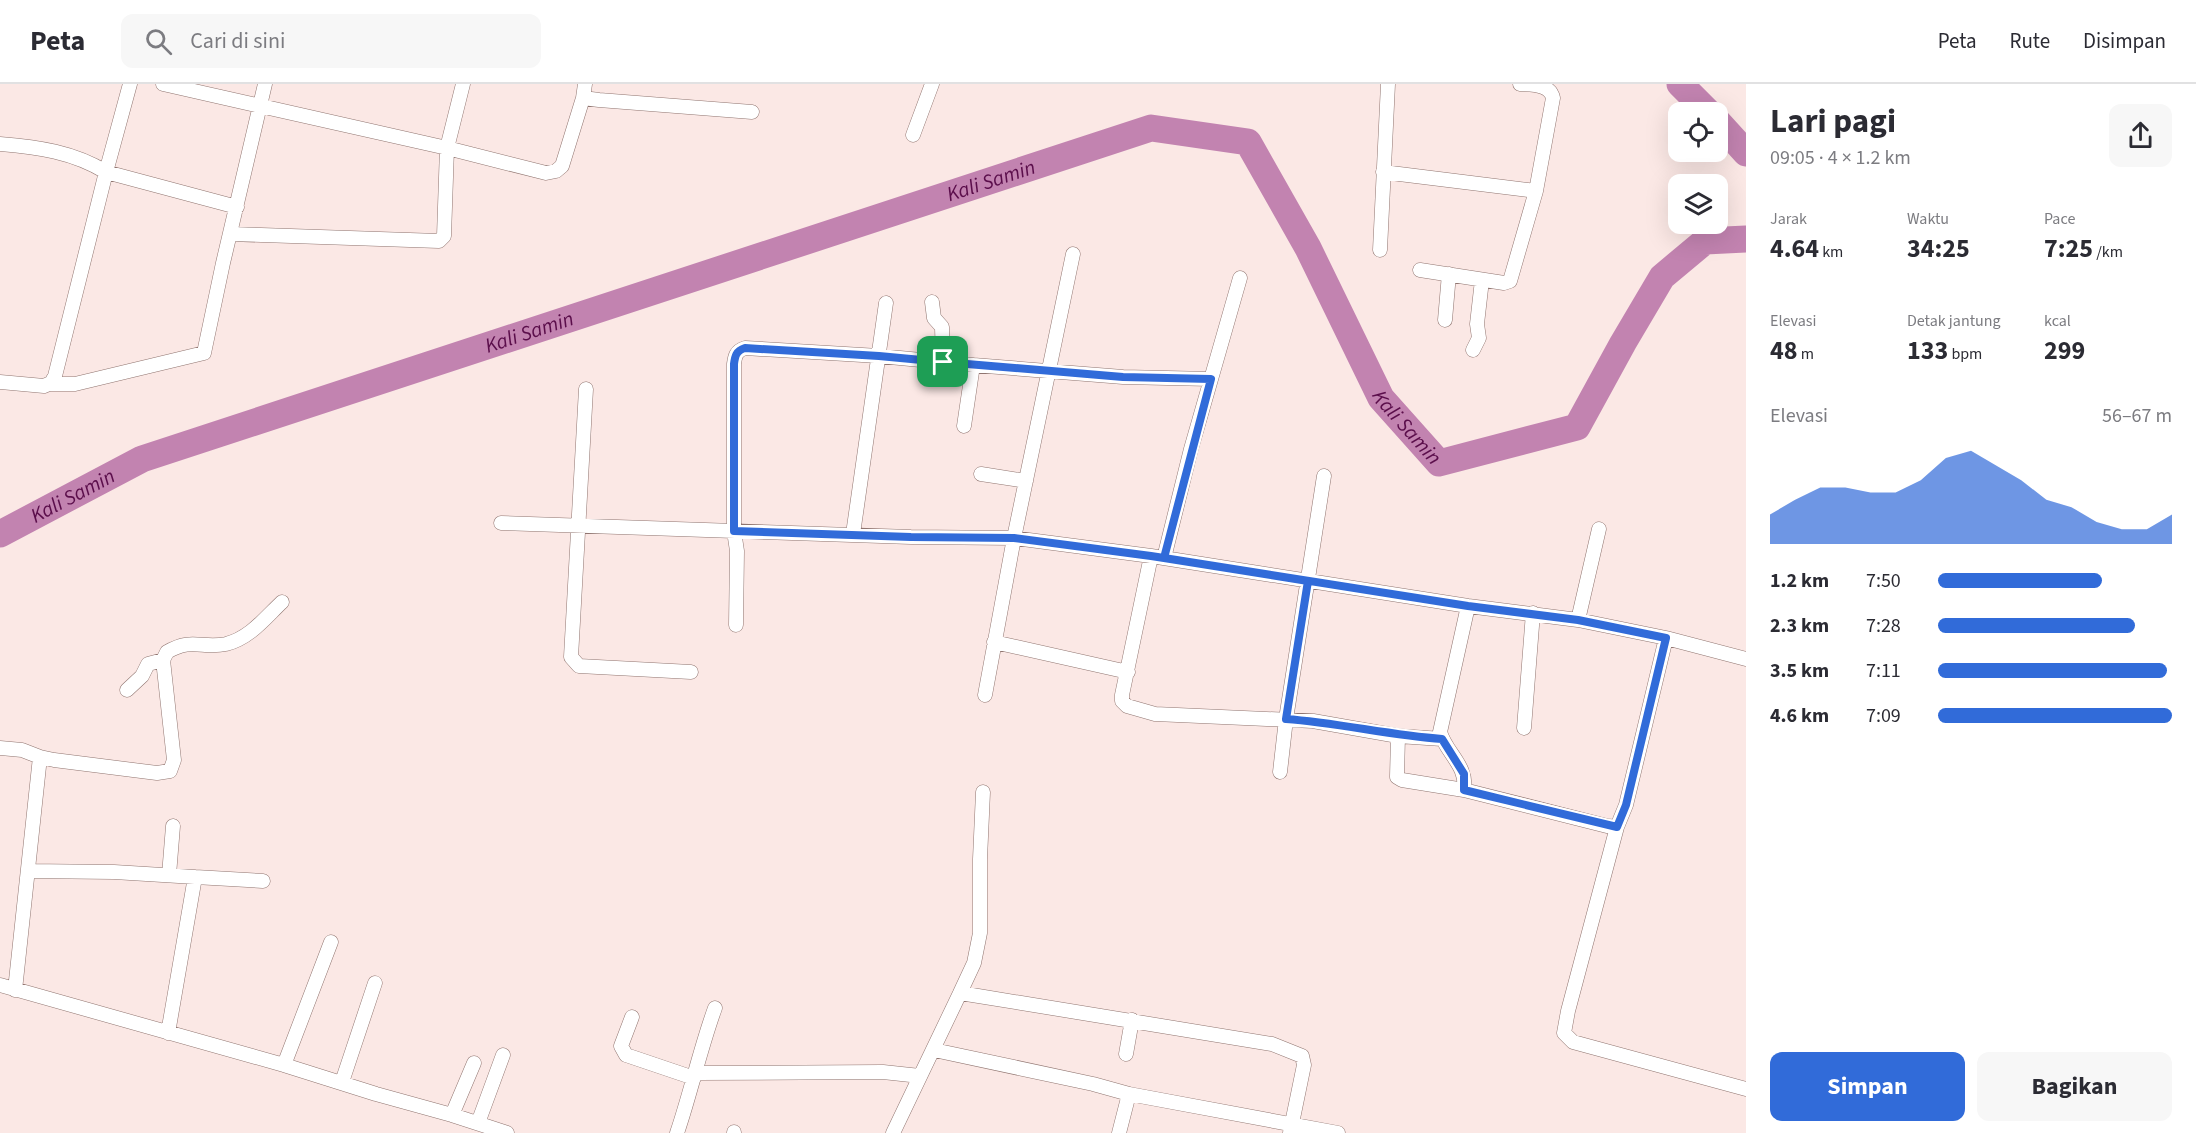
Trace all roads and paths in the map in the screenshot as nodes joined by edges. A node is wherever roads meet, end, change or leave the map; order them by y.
1 (130, 84) edge
2 (163, 84) edge
3 (266, 84) edge
4 (463, 84) edge
5 (932, 84) edge
6 (1388, 84) edge
7 (1520, 84) edge
8 (584, 91) edge
9 (260, 106) junction
10 (752, 112) dead end
11 (913, 135) dead end
12 (0, 144) edge
13 (447, 148) junction
14 (106, 172) junction
15 (1383, 172) junction
16 (1536, 191) junction
17 (237, 207) junction
18 (230, 234) junction
19 (1380, 250) dead end
20 (1073, 254) dead end
21 (1420, 270) dead end
22 (1449, 274) junction
23 (1240, 278) dead end
24 (1482, 280) junction
25 (932, 302) dead end
26 (886, 303) dead end
27 (1445, 320) dead end
28 (1473, 351) dead end
29 (879, 356) junction
30 (943, 362) junction
31 (973, 365) junction
32 (1048, 372) junction
33 (1211, 379) junction
34 (0, 382) edge
35 (48, 384) junction
36 (586, 389) dead end
37 (964, 426) dead end
38 (981, 474) dead end
39 (1324, 477) dead end
40 (1026, 481) junction
41 (501, 523) dead end
42 (578, 527) junction
43 (1599, 529) dead end
44 (734, 531) junction
45 (853, 534) junction
46 (1014, 538) junction
47 (1158, 557) junction
48 (1308, 581) junction
49 (282, 602) dead end
50 (1468, 606) junction
51 (1533, 613) junction
52 (1578, 620) junction
53 (736, 625) dead end
54 (1666, 638) junction
55 (994, 642) junction
56 (1746, 659) edge
57 (163, 660) junction
58 (691, 672) dead end
59 (1128, 672) junction
60 (127, 690) dead end
61 (985, 695) dead end
62 (1286, 719) junction
63 (1524, 728) dead end
64 (1398, 736) junction
65 (1442, 739) junction
66 (0, 748) edge
67 (40, 757) junction
68 (1280, 772) dead end
69 (1464, 790) junction
70 (983, 792) dead end
71 (173, 826) dead end
72 (1617, 827) junction
73 (28, 871) junction
74 (169, 875) junction
75 (195, 877) junction
76 (263, 881) dead end
77 (331, 942) dead end
78 (375, 983) dead end
79 (0, 985) edge
80 (15, 990) junction
81 (960, 993) junction
82 (715, 1008) dead end
83 (632, 1017) dead end
84 (1132, 1020) junction
85 (168, 1033) junction
86 (934, 1050) junction
87 (1126, 1054) dead end
88 (503, 1055) dead end
89 (474, 1063) dead end
90 (284, 1065) junction
91 (695, 1075) junction
92 (920, 1076) junction
93 (342, 1082) junction
94 (1746, 1089) edge
95 (1129, 1094) junction
96 (452, 1115) junction
97 (478, 1123) junction
98 (1291, 1129) edge
99 (507, 1133) edge
100 (677, 1133) edge
101 (893, 1133) edge
102 (1119, 1133) edge
103 (1338, 1133) edge

1 - 14 street
2 - 9 street
3 - 9 street
4 - 13 street
5 - 11 street
6 - 15 street
7 - 16 street
8 - 10 street
8 - 13 street
9 - 13 street
9 - 17 street
12 - 14 street
13 - 18 street
14 - 17 street
14 - 35 street
15 - 16 street
15 - 19 street
16 - 24 street
17 - 18 street
18 - 35 street
20 - 32 street
21 - 22 street
22 - 24 street
22 - 27 street
23 - 33 street
24 - 28 street
25 - 30 street
26 - 29 street
29 - 30 street
29 - 44 street
29 - 45 street
30 - 31 street
31 - 32 street
31 - 37 street
32 - 33 street
32 - 40 street
33 - 47 street
34 - 35 street
36 - 42 street
38 - 40 street
39 - 48 street
40 - 46 street
41 - 42 street
42 - 44 street
42 - 58 street
43 - 52 street
44 - 45 street
44 - 53 street
45 - 46 street
46 - 47 street
46 - 55 street
47 - 48 street
47 - 59 street
48 - 50 street
48 - 62 street
49 - 57 street
50 - 51 street
50 - 65 street
51 - 52 street
51 - 63 street
52 - 54 street
54 - 56 street
54 - 72 street
55 - 59 street
55 - 61 street
57 - 60 street
57 - 67 street
59 - 62 street
62 - 64 street
62 - 68 street
64 - 65 street
64 - 69 street
65 - 69 street
66 - 67 street
67 - 73 street
69 - 72 street
70 - 81 street
71 - 74 street
72 - 94 street
73 - 74 street
73 - 80 street
74 - 75 street
75 - 76 street
75 - 85 street
77 - 90 street
78 - 93 street
79 - 80 street
80 - 85 street
81 - 84 street
81 - 86 street
82 - 91 street
83 - 91 street
84 - 87 street
84 - 98 street
85 - 90 street
86 - 92 street
86 - 95 street
88 - 97 street
89 - 96 street
90 - 93 street
91 - 92 street
91 - 100 street
92 - 101 street
93 - 96 street
95 - 98 street
95 - 102 street
96 - 97 street
97 - 99 street
98 - 103 street

